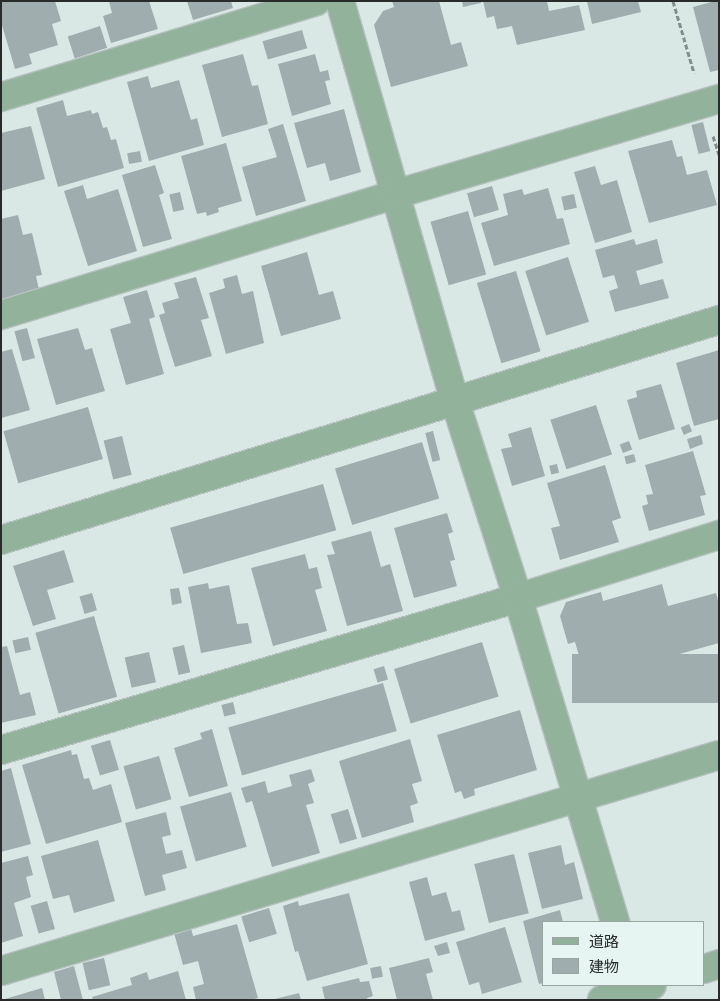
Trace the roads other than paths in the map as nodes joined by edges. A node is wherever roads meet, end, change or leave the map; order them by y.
1 (316, 1) edge
2 (340, 1) edge
3 (1, 97) edge
4 (719, 99) edge
5 (396, 194) junction
6 (1, 315) edge
7 (719, 320) edge
8 (455, 401) junction
9 (719, 535) edge
10 (1, 540) edge
11 (518, 598) junction
12 (1, 750) edge
13 (719, 755) edge
14 (578, 798) junction
15 (615, 921) edge
16 (719, 964) edge
17 (705, 969) edge
18 (1, 971) edge
19 (640, 990) edge
20 (602, 1000) edge

1 - 3 street
2 - 5 street
4 - 5 street
5 - 6 street
5 - 8 street
7 - 8 street
8 - 10 street
8 - 11 street
9 - 11 street
11 - 12 street
11 - 14 street
13 - 14 street
14 - 15 street
14 - 18 street
16 - 17 street
19 - 20 street

